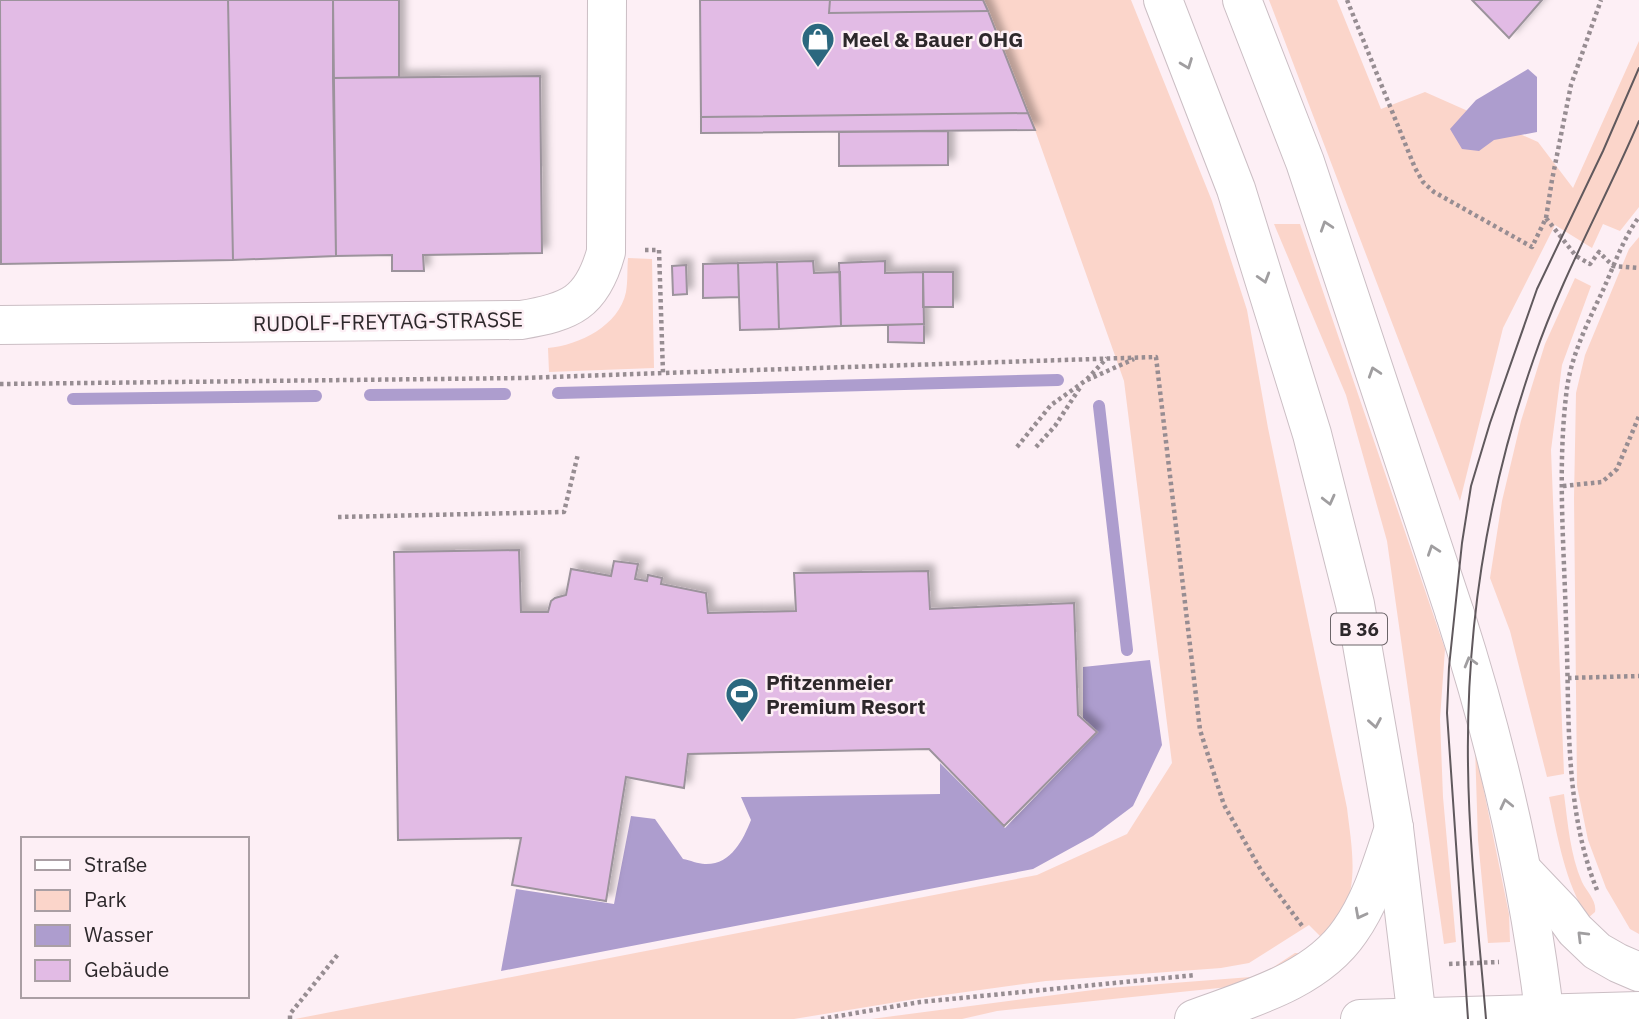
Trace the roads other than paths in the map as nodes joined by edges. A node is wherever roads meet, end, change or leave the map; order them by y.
1 (577, 0) edge
2 (1163, 0) edge
3 (1242, 0) edge
4 (607, 16) edge
5 (0, 325) edge
6 (1394, 828) junction
7 (1522, 870) junction
8 (1639, 971) edge
9 (1639, 1010) edge
10 (1544, 1016) edge
11 (1416, 1017) edge
12 (1194, 1019) edge
13 (1360, 1019) edge

1 - 4 main road, RUDOLF-FREYTAG-STRASSE
2 -> 6 main road, B 36
7 -> 3 main road
4 - 5 main road, RUDOLF-FREYTAG-STRASSE
6 - 11 main road, B 36
6 -> 12 main road
8 -> 7 main road
7 - 10 main road
9 - 10 main road
10 - 11 main road
11 - 13 main road

